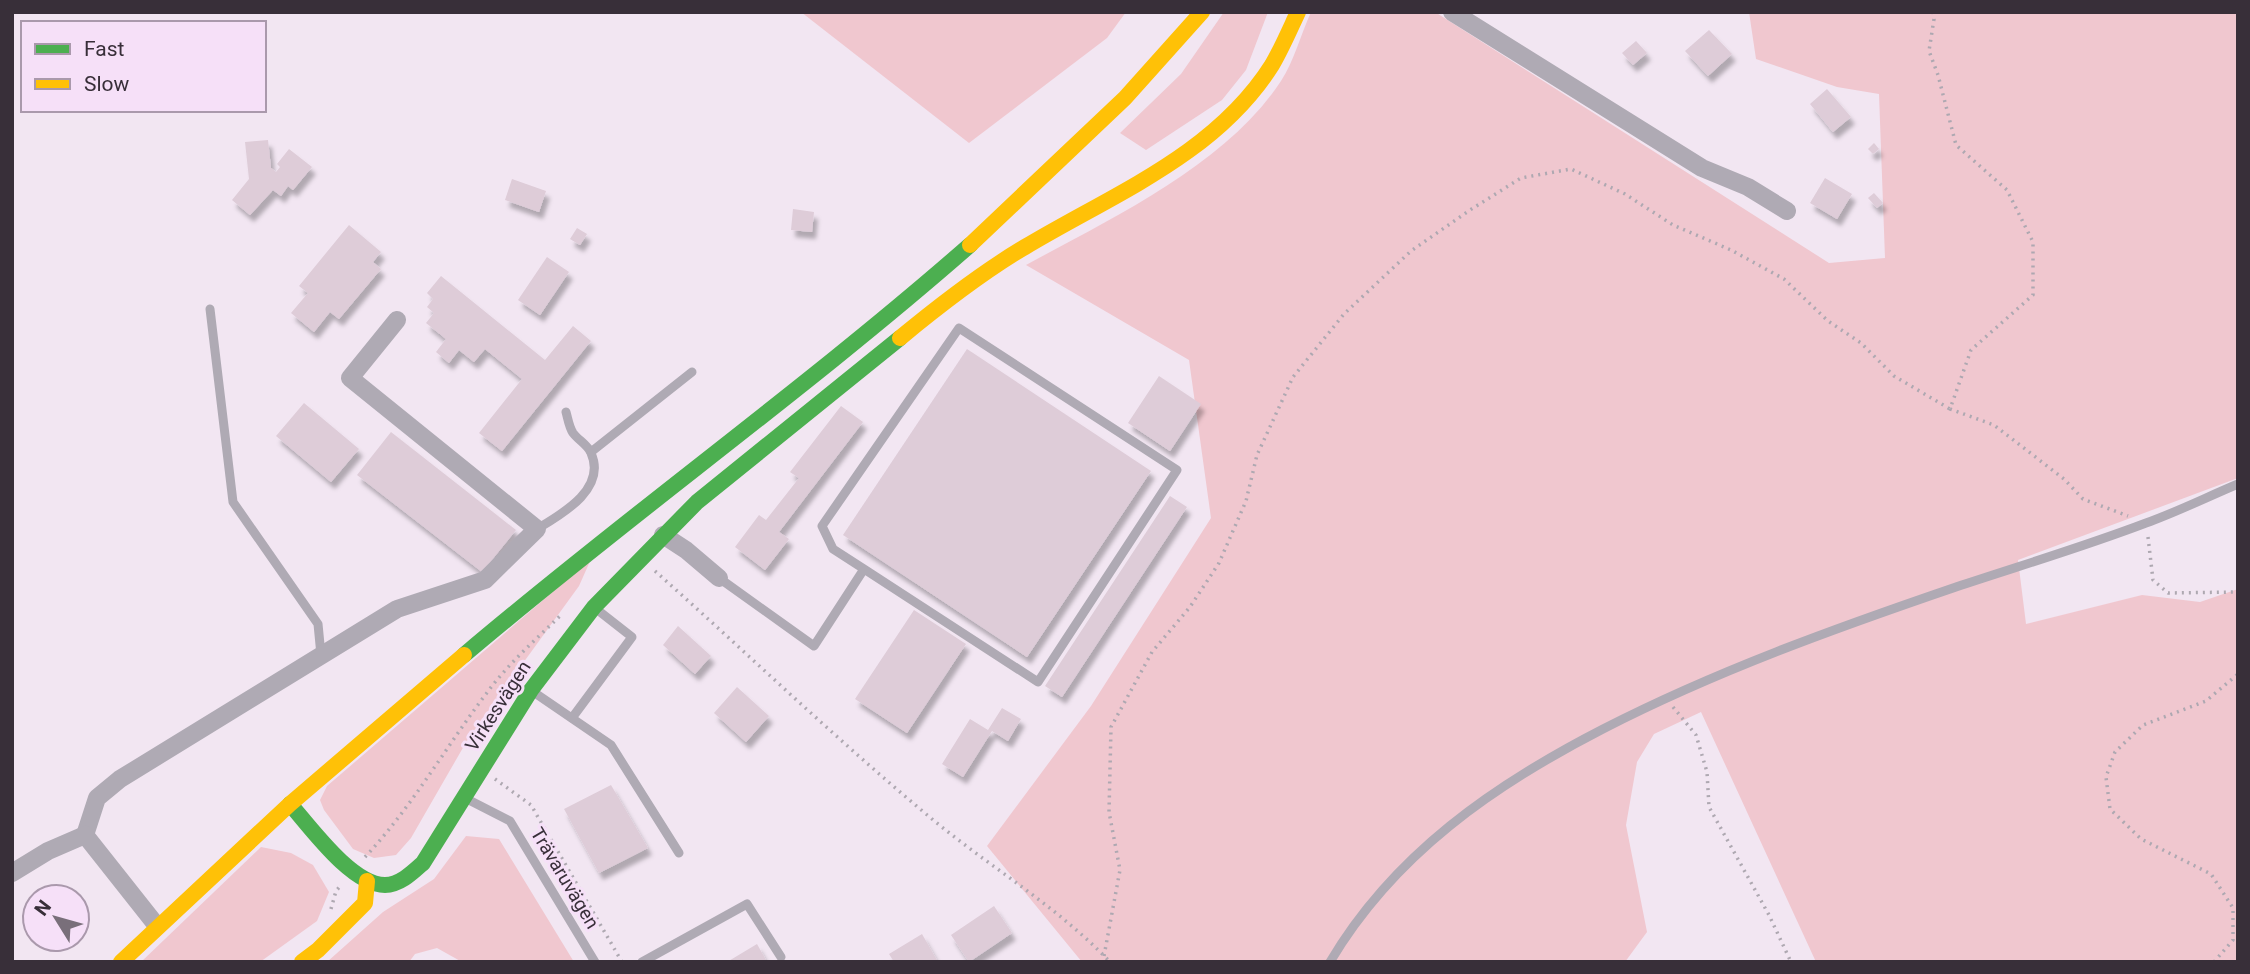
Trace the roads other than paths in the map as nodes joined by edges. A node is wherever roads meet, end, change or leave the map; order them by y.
1 (1202, 12) edge
2 (1298, 12) edge
3 (1452, 12) edge
4 (1787, 211) dead end
5 (210, 309) dead end
6 (397, 320) dead end
7 (692, 372) dead end
8 (566, 412) dead end
9 (591, 452) junction
10 (2238, 484) edge
11 (537, 529) junction
12 (663, 535) junction
13 (864, 569) junction
14 (719, 578) joint
15 (594, 607) junction
16 (321, 655) junction
17 (531, 690) junction
18 (572, 718) junction
19 (464, 798) junction
20 (290, 804) junction
21 (85, 835) junction
22 (680, 853) dead end
23 (12, 873) edge
24 (367, 881) junction
25 (157, 926) junction
26 (780, 957) dead end
27 (121, 962) edge
28 (302, 962) edge
29 (594, 962) edge
30 (642, 962) edge
31 (1330, 962) edge

1 - 20 street
2 - 12 street, Virkesvägen
3 - 4 street
5 - 16 lane
6 - 11 street
7 - 9 lane
8 - 9 lane
9 - 11 lane
10 - 31 lane
11 - 16 street
12 - 14 street
12 - 15 street, Virkesvägen
13 - 13 lane
13 - 14 lane
15 - 17 street, Virkesvägen
15 - 18 lane
16 - 21 street
17 - 18 lane
17 - 19 street, Virkesvägen
18 - 22 lane
19 - 24 street, Virkesvägen
19 - 29 lane, Trävaruvägen
20 - 24 street
20 - 25 street
21 - 23 street
21 - 25 street
24 - 28 street
25 - 27 street
26 - 30 lane

